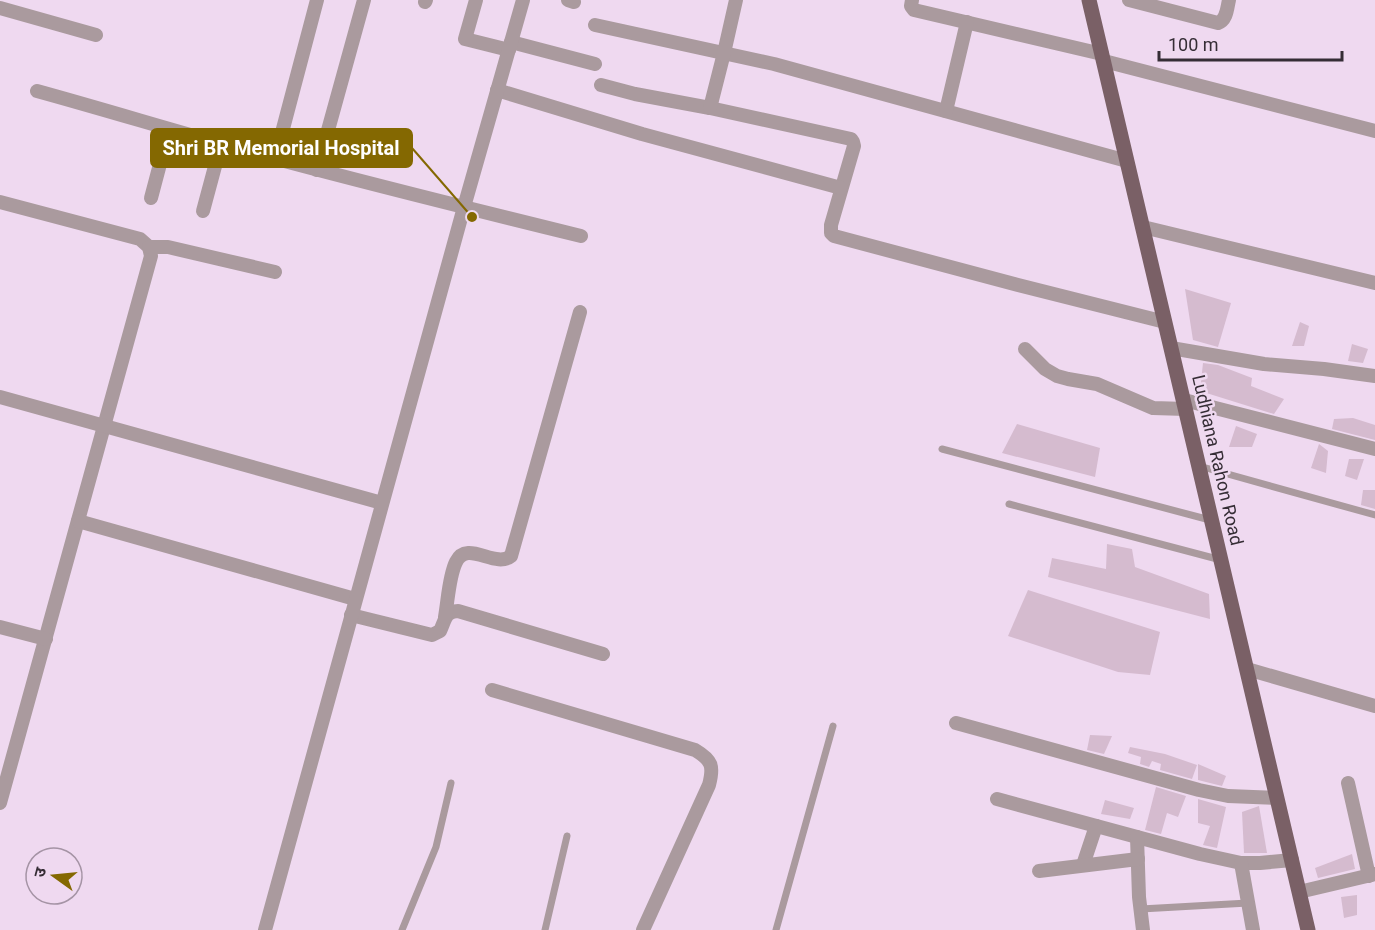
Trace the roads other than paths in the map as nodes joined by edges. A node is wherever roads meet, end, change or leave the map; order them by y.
1 (317, 0) edge
2 (364, 0) edge
3 (476, 0) edge
4 (523, 0) edge
5 (736, 0) edge
6 (912, 0) edge
7 (1089, 0) edge
8 (1129, 0) edge
9 (1229, 0) edge
10 (1170, 5) edge
11 (0, 8) edge
12 (967, 22) junction
13 (595, 26) dead end
14 (96, 35) dead end
15 (510, 46) junction
16 (724, 53) junction
17 (1103, 58) junction
18 (594, 64) dead end
19 (601, 85) dead end
20 (497, 90) junction
21 (37, 91) dead end
22 (710, 108) junction
23 (946, 111) junction
24 (169, 130) junction
25 (1375, 131) edge
26 (221, 144) junction
27 (275, 159) junction
28 (1127, 161) junction
29 (317, 170) junction
30 (841, 188) junction
31 (151, 198) dead end
32 (0, 202) edge
33 (464, 207) junction
34 (203, 211) dead end
35 (1143, 227) junction
36 (581, 236) dead end
37 (149, 247) junction
38 (275, 272) dead end
39 (1375, 283) edge
40 (580, 312) dead end
41 (1165, 322) junction
42 (1171, 348) junction
43 (1024, 349) dead end
44 (1375, 376) edge
45 (0, 397) edge
46 (1185, 405) junction
47 (104, 426) junction
48 (942, 449) dead end
49 (1375, 449) edge
50 (1199, 466) junction
51 (382, 503) junction
52 (1009, 504) dead end
53 (1375, 515) edge
54 (78, 521) junction
55 (1212, 521) junction
56 (1221, 560) junction
57 (356, 600) junction
58 (351, 615) junction
59 (445, 617) junction
60 (0, 627) edge
61 (45, 639) junction
62 (603, 654) dead end
63 (1247, 669) junction
64 (492, 690) dead end
65 (1375, 706) edge
66 (956, 723) dead end
67 (833, 726) dead end
68 (451, 783) dead end
69 (1348, 783) dead end
70 (1277, 798) junction
71 (998, 799) dead end
72 (0, 803) edge
73 (1096, 826) junction
74 (567, 836) dead end
75 (1137, 837) junction
76 (1138, 859) junction
77 (1292, 860) junction
78 (1241, 862) junction
79 (1083, 865) junction
80 (1039, 871) dead end
81 (1372, 875) edge
82 (1299, 892) junction
83 (1248, 903) junction
84 (1141, 909) junction
85 (265, 930) edge
86 (402, 930) edge
87 (545, 930) edge
88 (643, 930) edge
89 (776, 930) edge
90 (1143, 930) edge
91 (1252, 930) edge
92 (1308, 930) edge

1 - 27 street
2 - 29 street
3 - 15 street
4 - 15 street
5 - 16 street
6 - 12 street
7 - 17 main road, Ludhiana Rahon Road
8 - 10 street
9 - 10 street
11 - 14 street
12 - 17 street
12 - 23 street
13 - 16 street
15 - 18 street
15 - 20 street
16 - 22 street
16 - 23 street
17 - 25 street
17 - 28 main road, Ludhiana Rahon Road
19 - 22 street
20 - 30 street
20 - 33 street
21 - 24 street
22 - 30 street
23 - 28 street
24 - 26 street
24 - 31 street
26 - 27 street
26 - 34 street
27 - 29 street
28 - 35 main road, Ludhiana Rahon Road
29 - 33 street
30 - 41 street
32 - 37 street
33 - 36 street
33 - 51 street
35 - 39 street
35 - 41 main road, Ludhiana Rahon Road
37 - 38 street
37 - 47 street
40 - 59 street
41 - 42 main road, Ludhiana Rahon Road
42 - 44 street
42 - 46 main road, Ludhiana Rahon Road
43 - 46 street
45 - 47 street
46 - 49 street
46 - 50 main road, Ludhiana Rahon Road
47 - 51 street
47 - 54 street
48 - 55 lane
50 - 53 lane
50 - 55 main road, Ludhiana Rahon Road
51 - 57 street
52 - 56 lane
54 - 57 street
54 - 61 street
55 - 56 main road, Ludhiana Rahon Road
56 - 63 main road, Ludhiana Rahon Road
57 - 58 street
58 - 59 street
58 - 85 street
59 - 62 street
60 - 61 street
61 - 72 street
63 - 65 street
63 - 70 main road, Ludhiana Rahon Road
64 - 88 street
66 - 70 street
67 - 89 lane
68 - 86 lane
69 - 81 street
70 - 77 main road, Ludhiana Rahon Road
71 - 73 street
73 - 75 street
73 - 79 street
74 - 87 lane
75 - 76 street
75 - 78 street
76 - 79 street
76 - 84 street
77 - 78 street
77 - 82 main road, Ludhiana Rahon Road
78 - 83 street
79 - 80 street
81 - 82 street
82 - 92 main road, Ludhiana Rahon Road
83 - 84 lane
83 - 91 street
84 - 90 street

